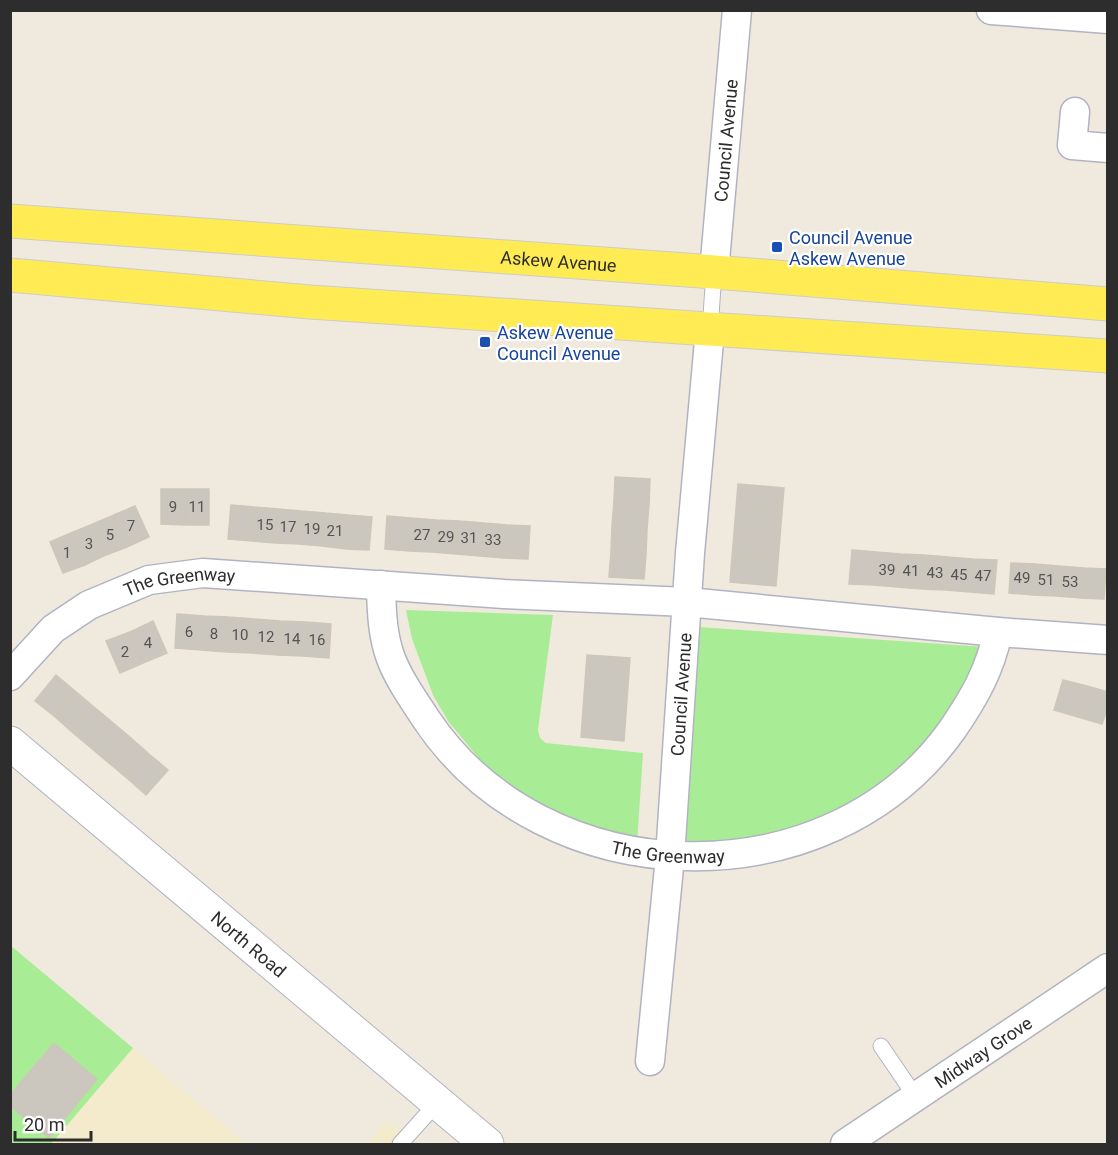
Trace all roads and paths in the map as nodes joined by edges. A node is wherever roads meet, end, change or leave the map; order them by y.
1 (737, 10) edge
2 (991, 10) edge
3 (1107, 20) edge
4 (1075, 112) dead end
5 (1107, 148) edge
6 (10, 221) edge
7 (714, 272) junction
8 (10, 275) edge
9 (1107, 304) edge
10 (710, 330) junction
11 (1107, 356) edge
12 (381, 585) junction
13 (687, 602) junction
14 (998, 632) junction
15 (1107, 640) edge
16 (10, 676) edge
17 (10, 743) edge
18 (670, 856) junction
19 (1107, 968) edge
20 (881, 1046) dead end
21 (650, 1061) dead end
22 (915, 1096) junction
23 (437, 1102) junction
24 (856, 1141) edge
25 (400, 1144) edge
26 (487, 1144) edge

1 - 7 street, Council Avenue
2 - 3 street
4 - 5 street
6 - 7 main road, Askew Avenue
7 - 9 main road, Askew Avenue
7 - 10 lane
8 - 10 main road
10 - 11 main road
10 - 13 street, Council Avenue
12 - 13 street, The Greenway
12 - 16 street, The Greenway
12 - 18 street, The Greenway
13 - 14 street, The Greenway
13 - 18 street, Council Avenue
14 - 15 street, The Greenway
14 - 18 street, The Greenway
17 - 23 street, North Road
18 - 21 street, Council Avenue
19 - 22 street, Midway Grove
20 - 22 lane
22 - 24 street, Midway Grove
23 - 25 lane
23 - 26 street, North Road

